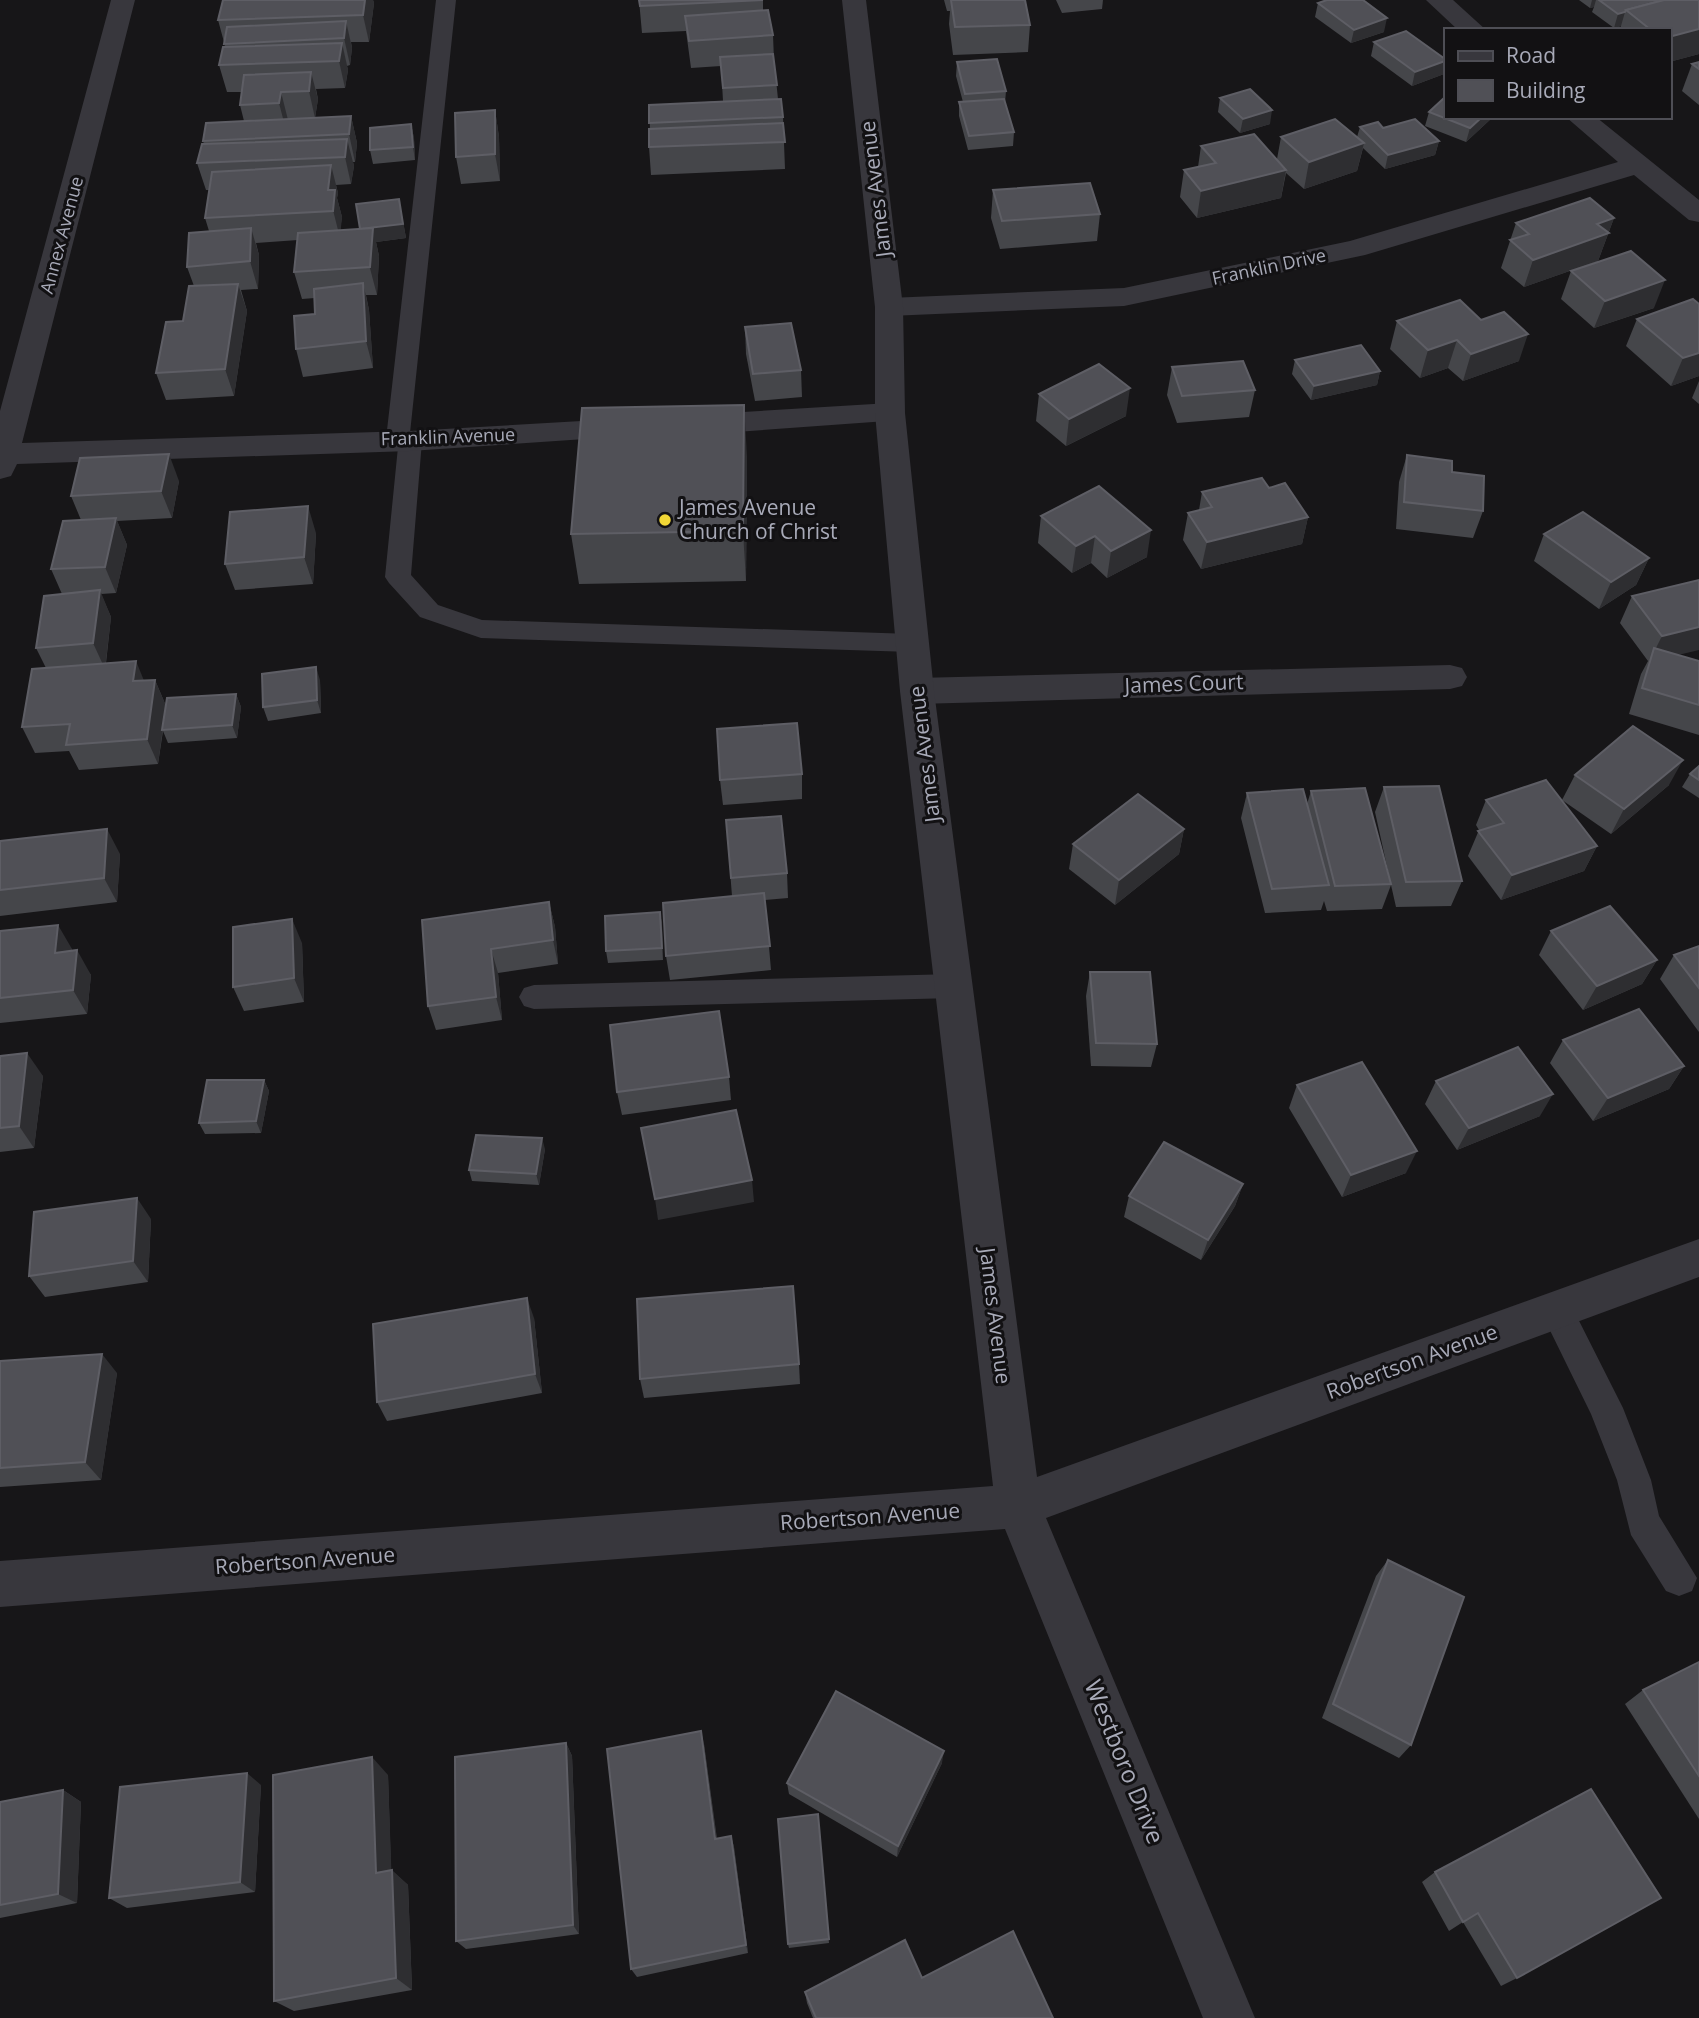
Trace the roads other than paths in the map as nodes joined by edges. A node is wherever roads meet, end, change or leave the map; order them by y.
1 (123, 0) edge
2 (446, 0) edge
3 (854, 0) edge
4 (1438, 0) edge
5 (1472, 28) edge
6 (1581, 119) edge
7 (1637, 165) junction
8 (1699, 214) edge
9 (889, 307) junction
10 (890, 414) junction
11 (404, 440) junction
12 (2, 461) edge
13 (912, 643) junction
14 (1450, 677) dead end
15 (917, 691) junction
16 (954, 986) junction
17 (534, 997) dead end
18 (1699, 1258) edge
19 (1556, 1310) junction
20 (1018, 1506) junction
21 (1679, 1578) dead end
22 (0, 1584) edge
23 (1229, 2018) edge

1 - 12 street, Annex Avenue
2 - 11 lane
3 - 9 street, James Avenue
4 - 5 street
6 - 7 street
7 - 8 street
7 - 9 street, Franklin Drive
9 - 10 street, James Avenue
10 - 11 street, Franklin Avenue
10 - 13 street, James Avenue
11 - 12 street, Franklin Avenue
11 - 13 lane
13 - 15 street, James Avenue
14 - 15 street, James Court
15 - 16 street, James Avenue
16 - 17 lane
16 - 20 street, James Avenue
18 - 19 street, Robertson Avenue
19 - 20 street, Robertson Avenue
19 - 21 lane
20 - 22 street, Robertson Avenue
20 - 23 street, Westboro Drive

